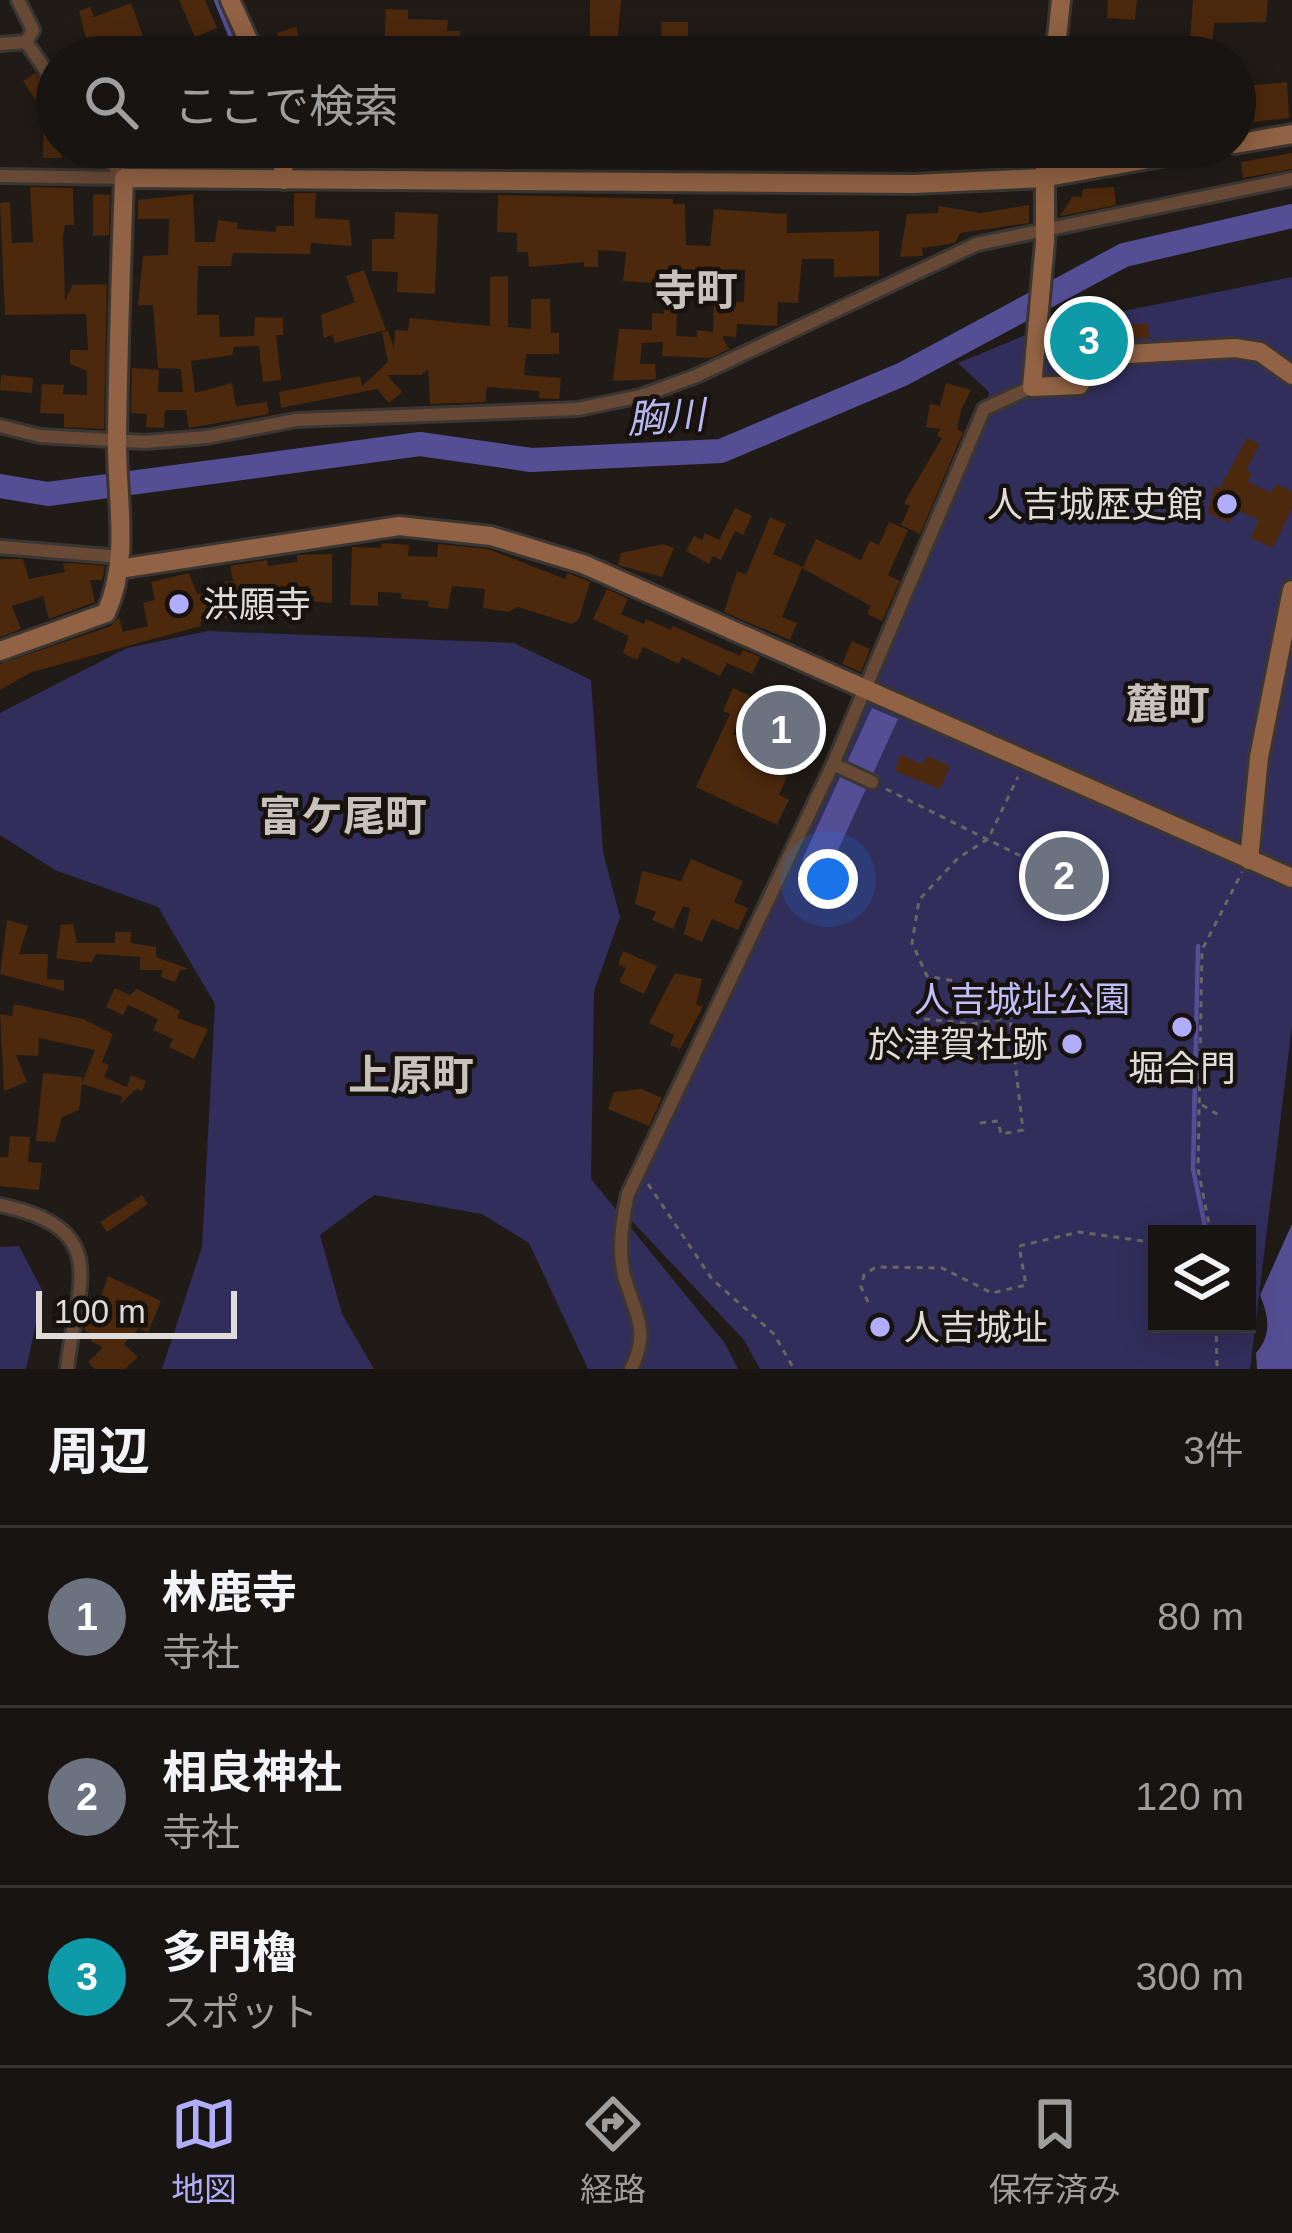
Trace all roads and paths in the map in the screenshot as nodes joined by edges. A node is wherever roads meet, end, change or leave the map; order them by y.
1 (18, 0) edge
2 (230, 0) edge
3 (1060, 0) edge
4 (246, 36) edge
5 (1057, 36) edge
6 (26, 42) junction
7 (0, 44) edge
8 (36, 56) edge
9 (1292, 134) edge
10 (1256, 140) edge
11 (116, 168) edge
12 (283, 168) edge
13 (1043, 168) edge
14 (1098, 168) edge
15 (0, 176) edge
16 (124, 178) junction
17 (1042, 178) junction
18 (1292, 179) edge
19 (284, 180) junction
20 (1045, 235) junction
21 (1057, 332) dead end
22 (1039, 362) junction
23 (1292, 375) edge
24 (1032, 387) junction
25 (0, 426) edge
26 (117, 447) junction
27 (0, 547) edge
28 (120, 563) junction
29 (1292, 590) edge
30 (0, 651) edge
31 (863, 687) junction
32 (838, 766) junction
33 (1017, 778) dead end
34 (872, 782) joint
35 (988, 839) junction
36 (1249, 860) junction
37 (1051, 871) dead end
38 (1292, 878) edge
39 (1010, 1017) junction
40 (924, 1019) dead end
41 (1201, 1104) junction
42 (1222, 1117) dead end
43 (980, 1124) dead end
44 (638, 1170) junction
45 (0, 1205) edge
46 (1209, 1225) edge
47 (1148, 1242) edge
48 (868, 1302) dead end
49 (1216, 1333) edge
50 (67, 1369) edge
51 (631, 1369) edge
52 (794, 1369) edge
53 (1216, 1369) edge

1 - 6 street
2 - 4 street
3 - 5 street
6 - 7 street
6 - 8 street
9 - 10 street
11 - 16 street
12 - 19 street
13 - 17 street
14 - 17 street
15 - 16 street
16 - 19 street
16 - 26 street
17 - 19 street
17 - 20 street
18 - 20 street
20 - 22 street
20 - 26 street
21 - 22 path
22 - 24 street
23 - 24 street
24 - 31 street
25 - 26 street
26 - 28 street
27 - 28 street
28 - 30 street
28 - 31 street
29 - 36 street
31 - 32 street
31 - 36 street
32 - 34 street
32 - 44 street
33 - 35 path
34 - 35 path
35 - 37 path
35 - 39 path
36 - 38 street
36 - 41 path
39 - 40 path
39 - 43 path
41 - 42 path
41 - 46 path
44 - 51 street
44 - 52 path
45 - 50 street
47 - 48 path
49 - 53 path

